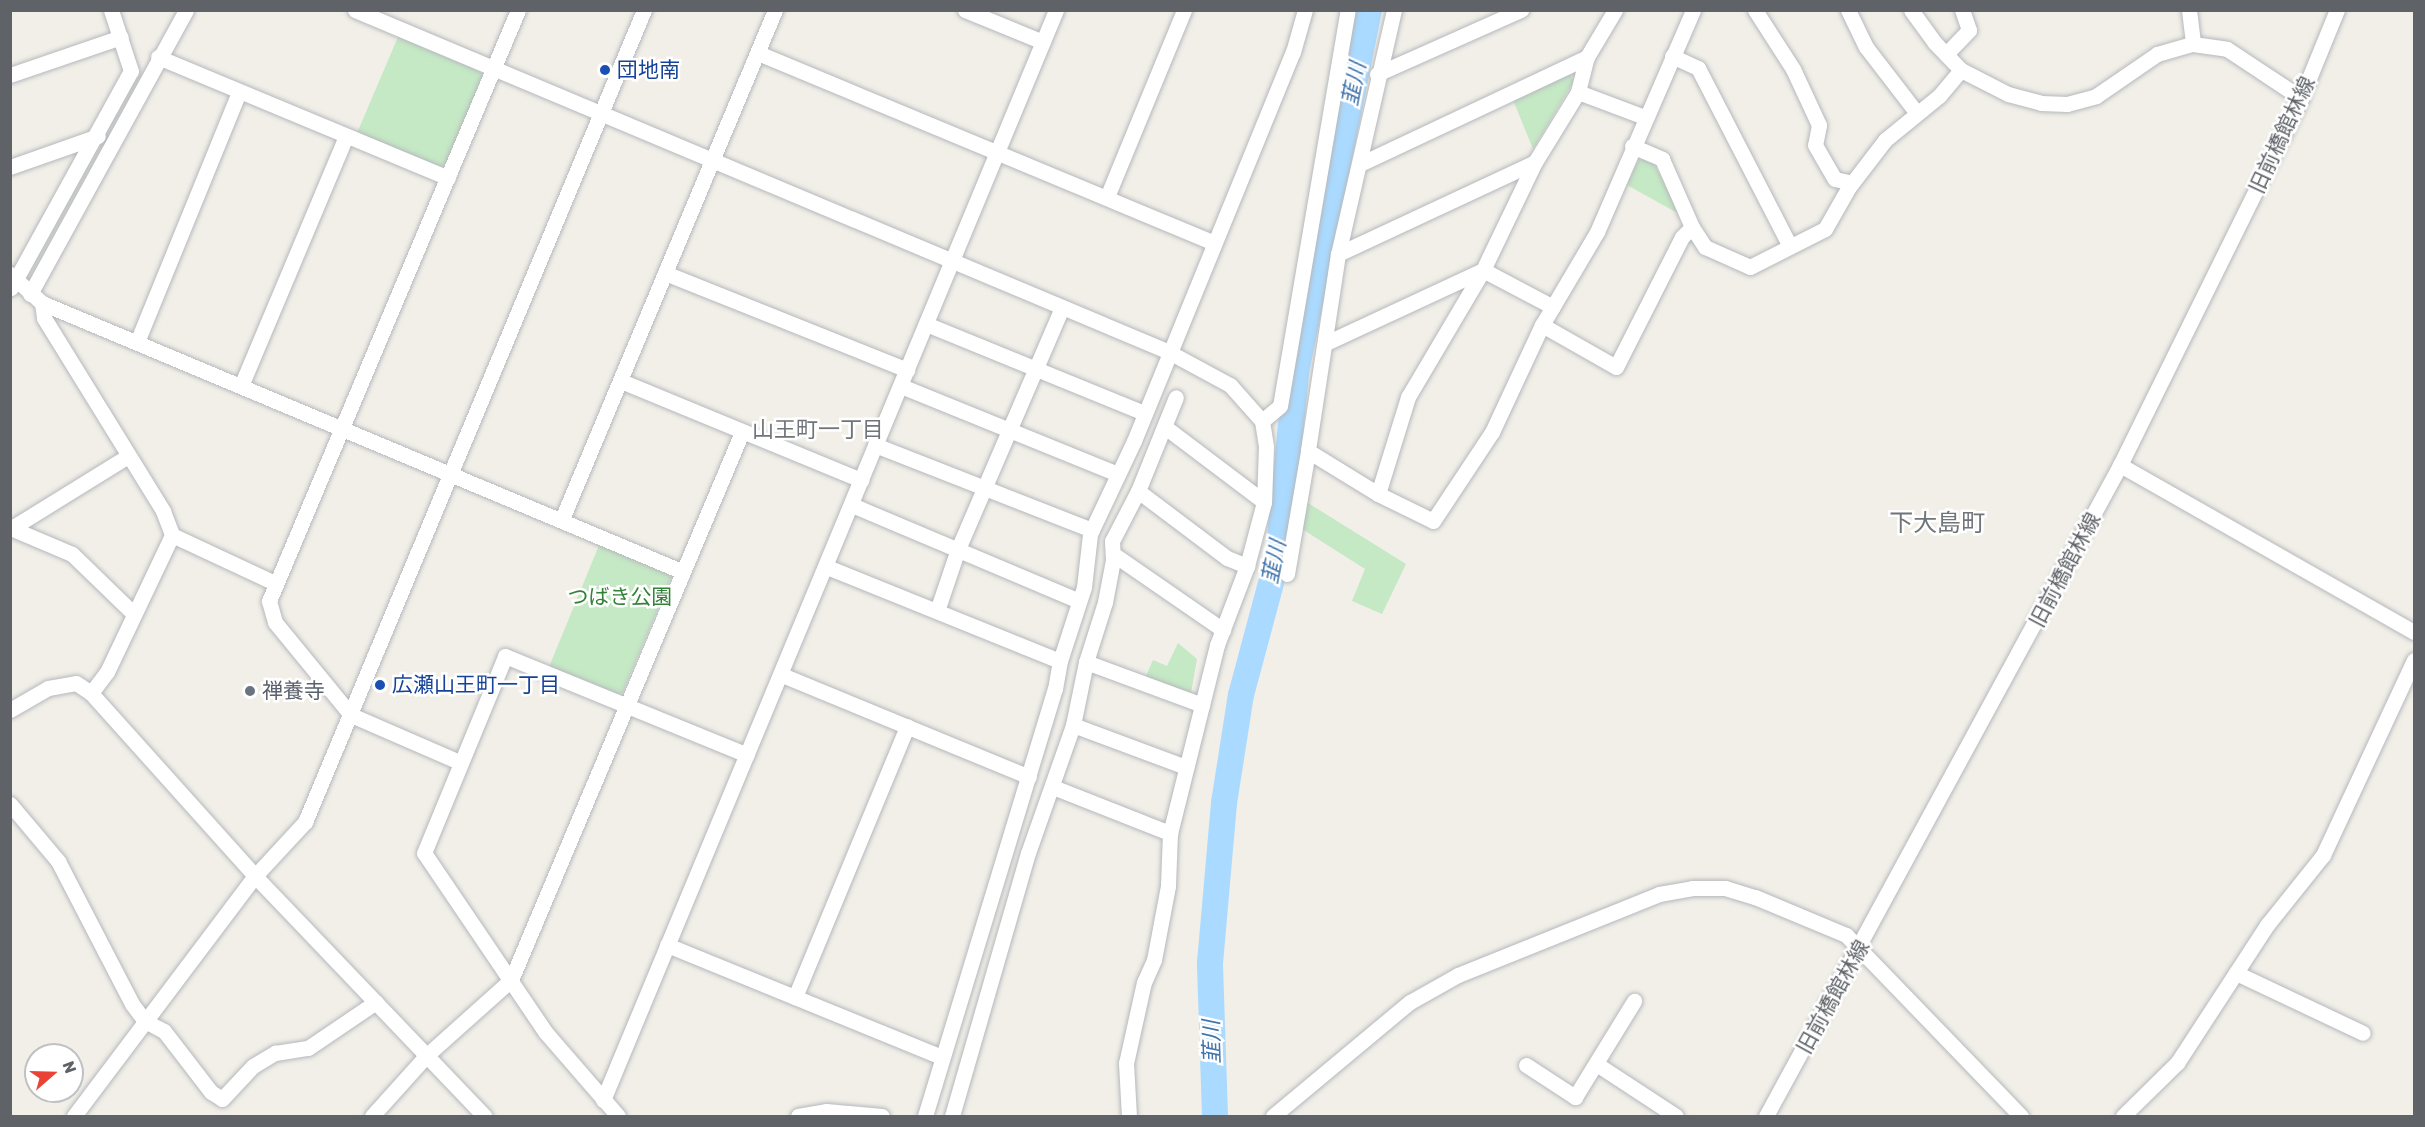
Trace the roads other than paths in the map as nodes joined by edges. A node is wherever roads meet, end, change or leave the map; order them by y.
1 (111, 10) edge
2 (186, 10) edge
3 (355, 10) edge
4 (518, 10) edge
5 (644, 10) edge
6 (775, 10) edge
7 (965, 10) edge
8 (1056, 10) edge
9 (1184, 10) edge
10 (1305, 10) edge
11 (1348, 10) edge
12 (1394, 10) edge
13 (1521, 10) edge
14 (1615, 10) edge
15 (1693, 10) edge
16 (1755, 10) edge
17 (1848, 10) edge
18 (1911, 10) edge
19 (1962, 10) edge
20 (2189, 10) edge
21 (2337, 10) edge
22 (121, 37) junction
23 (1043, 42) junction
24 (2193, 44) junction
25 (758, 53) junction
26 (1946, 54) junction
27 (1672, 56) junction
28 (158, 57) junction
29 (1587, 57) junction
30 (494, 69) junction
31 (1961, 70) junction
32 (1377, 74) junction
33 (10, 75) edge
34 (239, 92) junction
35 (1578, 92) junction
36 (2301, 98) junction
37 (1916, 112) junction
38 (602, 113) junction
39 (1644, 117) junction
40 (98, 136) junction
41 (346, 136) junction
42 (1632, 146) junction
43 (999, 151) junction
44 (711, 157) junction
45 (1535, 162) junction
46 (1360, 164) junction
47 (10, 167) edge
48 (448, 178) junction
49 (1852, 183) junction
50 (1107, 197) junction
51 (1692, 227) junction
52 (1213, 242) junction
53 (1790, 246) junction
54 (1338, 254) junction
55 (954, 261) junction
56 (1484, 270) junction
57 (665, 273) junction
58 (12, 281) edge
59 (36, 298) junction
60 (1553, 306) junction
61 (1062, 307) junction
62 (927, 324) junction
63 (1542, 325) junction
64 (137, 342) junction
65 (1326, 343) junction
66 (1167, 351) junction
67 (907, 370) junction
68 (1035, 370) junction
69 (621, 381) junction
70 (242, 386) junction
71 (901, 386) junction
72 (1176, 397) dead end
73 (1144, 413) junction
74 (1262, 421) junction
75 (1165, 427) junction
76 (343, 429) junction
77 (1010, 429) junction
78 (742, 432) junction
79 (875, 445) junction
80 (1308, 451) junction
81 (129, 456) junction
82 (2120, 465) junction
83 (1118, 474) junction
84 (450, 476) junction
85 (861, 480) junction
86 (984, 491) junction
87 (1138, 491) junction
88 (1378, 494) junction
89 (1263, 502) junction
90 (852, 505) junction
91 (562, 519) junction
92 (12, 529) edge
93 (1092, 530) junction
94 (171, 535) junction
95 (958, 549) junction
96 (1113, 555) junction
97 (1247, 566) junction
98 (826, 567) junction
99 (681, 571) junction
100 (1287, 574) dead end
101 (275, 583) junction
102 (1079, 601) junction
103 (937, 611) junction
104 (134, 614) junction
105 (1223, 630) junction
106 (2415, 632) edge
107 (2415, 660) edge
108 (1060, 661) junction
109 (1086, 662) junction
110 (782, 675) junction
111 (91, 693) junction
112 (1202, 705) junction
113 (624, 707) junction
114 (10, 710) edge
115 (351, 715) junction
116 (1073, 725) junction
117 (907, 726) junction
118 (747, 755) junction
119 (459, 762) junction
120 (1186, 767) junction
121 (1029, 777) junction
122 (1053, 787) junction
123 (10, 804) edge
124 (1170, 833) junction
125 (255, 876) junction
126 (668, 945) junction
127 (1859, 950) junction
128 (2236, 973) junction
129 (511, 980) junction
130 (795, 997) junction
131 (1634, 1001) dead end
132 (376, 1002) junction
133 (145, 1021) junction
134 (2363, 1033) dead end
135 (427, 1055) junction
136 (942, 1057) junction
137 (1526, 1065) dead end
138 (1598, 1065) junction
139 (603, 1100) junction
140 (74, 1116) edge
141 (372, 1116) edge
142 (484, 1116) edge
143 (618, 1116) edge
144 (798, 1116) edge
145 (882, 1116) edge
146 (925, 1116) edge
147 (952, 1116) edge
148 (1129, 1116) edge
149 (1274, 1116) edge
150 (1676, 1116) edge
151 (1766, 1116) edge
152 (2021, 1116) edge
153 (2123, 1116) edge

1 - 22 street
2 - 28 street
3 - 30 street
4 - 30 street
5 - 38 street
6 - 25 street
7 - 23 street
8 - 23 street
9 - 50 street
10 - 52 street
11 - 74 street
12 - 32 street
13 - 32 street
14 - 29 street
15 - 27 street
16 - 49 street
17 - 37 street
18 - 26 street
19 - 26 street
20 - 24 street
21 - 36 street, 旧前橋館林線
22 - 33 street
22 - 40 street
23 - 43 street
24 - 31 street
24 - 36 street
25 - 43 street
25 - 44 street
26 - 31 street
27 - 39 street
27 - 53 street
28 - 34 street
28 - 59 street
29 - 35 street
29 - 46 street
30 - 38 street
30 - 48 street
31 - 37 street
32 - 46 street
34 - 41 street
34 - 64 street
35 - 39 street
35 - 45 street
36 - 82 street, 旧前橋館林線
37 - 49 street
38 - 44 street
38 - 84 street
39 - 42 street
40 - 47 street
40 - 58 street
41 - 48 street
41 - 70 street
42 - 51 street
42 - 60 street
43 - 50 street
43 - 55 street
44 - 55 street
44 - 57 street
45 - 54 street
45 - 56 street
46 - 54 street
48 - 76 street
49 - 53 street
50 - 52 street
51 - 53 street
51 - 63 street
52 - 66 street
54 - 65 street
55 - 61 street
55 - 62 street
56 - 60 street
56 - 65 street
56 - 88 street
57 - 67 street
57 - 69 street
58 - 59 street
59 - 64 street
59 - 81 street
60 - 63 street
61 - 66 street
61 - 68 street
62 - 67 street
62 - 68 street
63 - 88 street
64 - 70 street
65 - 80 street
66 - 73 street
66 - 74 street
67 - 71 street
68 - 73 street
68 - 77 street
69 - 78 street
69 - 91 street
70 - 76 street
71 - 77 street
71 - 79 street
72 - 75 street
73 - 83 street
74 - 89 street
75 - 87 street
75 - 89 street
76 - 84 street
76 - 101 street
77 - 83 street
77 - 86 street
78 - 85 street
78 - 99 street
79 - 85 street
79 - 86 street
80 - 88 street
80 - 100 street
81 - 92 street
81 - 94 street
82 - 106 street
82 - 127 street, 旧前橋館林線
83 - 93 street
84 - 91 street
84 - 115 street
85 - 90 street
86 - 93 street
86 - 95 street
87 - 96 street
87 - 97 street
89 - 97 street
90 - 95 street
90 - 98 street
91 - 99 street
92 - 104 street
93 - 102 street
94 - 101 street
94 - 104 street
95 - 102 street
95 - 103 street
96 - 105 street
96 - 109 street
97 - 105 street
98 - 103 street
98 - 110 street
99 - 113 street
101 - 115 street
102 - 108 street
103 - 108 street
104 - 111 street
105 - 112 street
107 - 128 street
108 - 121 street
109 - 112 street
109 - 116 street
110 - 117 street
110 - 118 street
111 - 114 street
111 - 125 street
112 - 120 street
113 - 118 street
113 - 119 street
113 - 129 street
115 - 119 street
115 - 125 street
116 - 120 street
116 - 122 street
117 - 121 street
117 - 130 street
118 - 126 street
119 - 129 street
120 - 124 street
121 - 136 street
122 - 124 street
122 - 147 street
123 - 133 street
124 - 148 street
125 - 132 street
125 - 133 street
126 - 130 street
126 - 139 street
127 - 149 street
127 - 151 street, 旧前橋館林線
127 - 152 street
128 - 134 street
128 - 153 street
129 - 135 street
129 - 139 street
130 - 136 street
131 - 138 street
132 - 133 street
132 - 135 street
133 - 140 street
135 - 141 street
135 - 142 street
136 - 146 street
137 - 138 street
138 - 150 street
139 - 143 street
144 - 145 street

